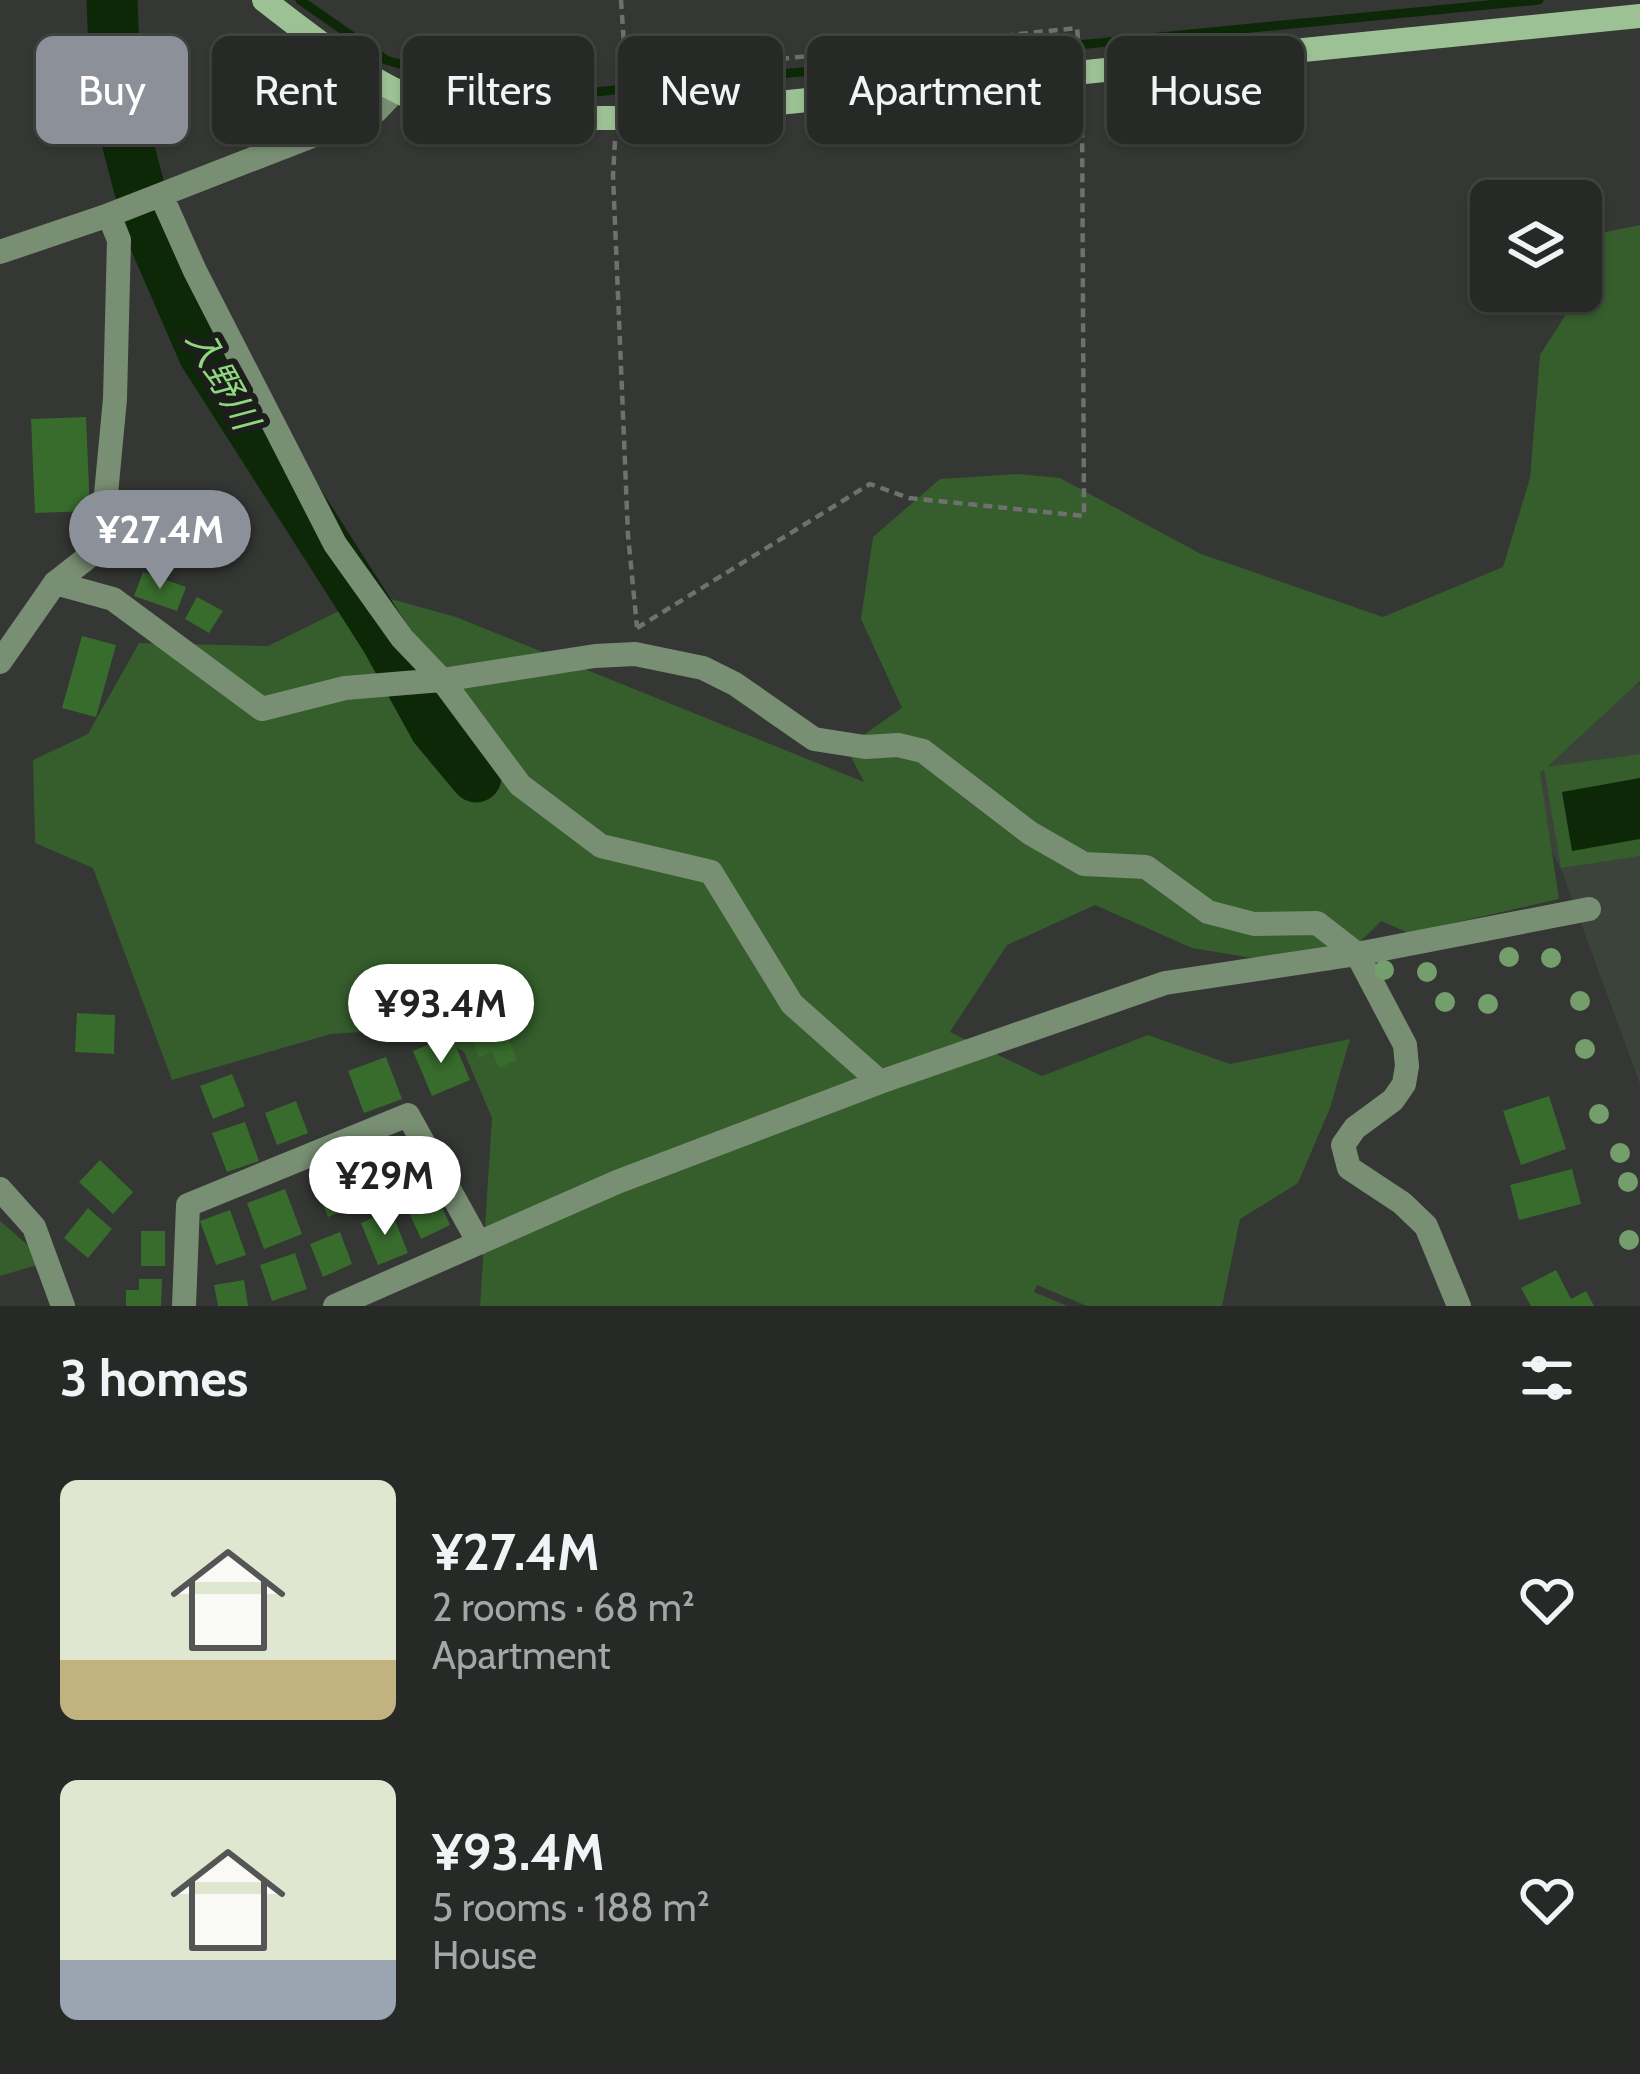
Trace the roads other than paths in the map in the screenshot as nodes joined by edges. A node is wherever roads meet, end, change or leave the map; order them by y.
1 (264, 0) edge
2 (1640, 16) edge
3 (394, 91) junction
4 (161, 195) junction
5 (109, 215) junction
6 (0, 251) edge
7 (55, 583) junction
8 (0, 662) edge
9 (442, 680) junction
10 (1589, 909) dead end
11 (1357, 954) junction
12 (880, 1082) junction
13 (0, 1189) edge
14 (478, 1244) junction
15 (63, 1306) edge
16 (184, 1306) edge
17 (335, 1306) edge
18 (1459, 1306) edge

1 - 3 street
2 - 3 street
3 - 4 street
4 - 5 street
4 - 9 street
5 - 6 street
5 - 7 street
7 - 8 street
7 - 9 street
9 - 11 street
9 - 12 street
10 - 11 street
11 - 12 street
11 - 18 street
12 - 14 street
13 - 15 street
14 - 16 street
14 - 17 street

